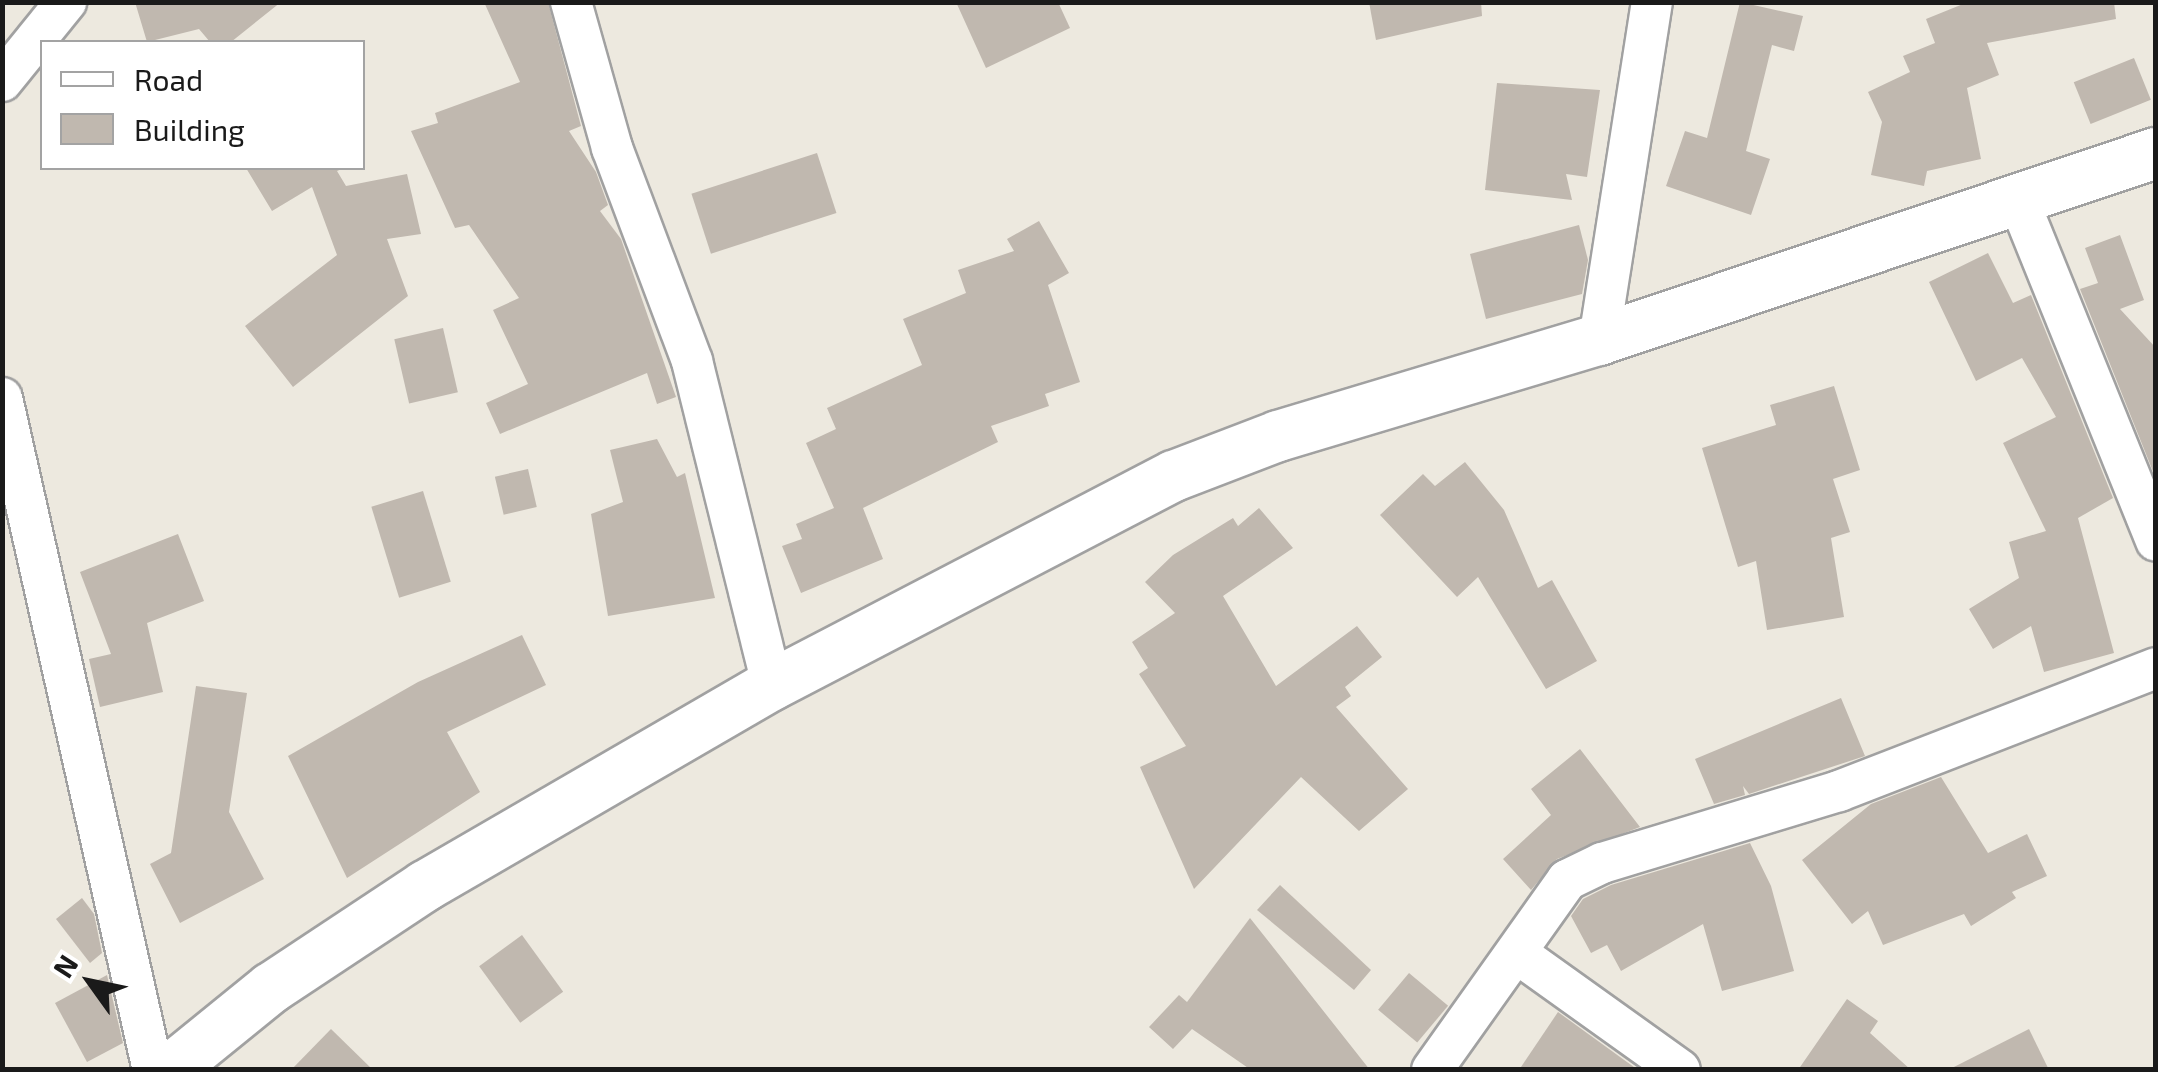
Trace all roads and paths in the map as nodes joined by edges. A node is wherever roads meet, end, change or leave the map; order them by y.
1 (66, 2) edge
2 (571, 2) edge
3 (1652, 2) edge
4 (2, 81) edge
5 (2156, 153) edge
6 (2020, 204) junction
7 (1599, 340) junction
8 (2, 398) edge
9 (2156, 541) edge
10 (2156, 668) edge
11 (772, 685) junction
12 (1518, 954) junction
13 (181, 1065) edge
14 (1432, 1070) edge
15 (1680, 1070) edge

1 - 4 street
2 - 11 street
3 - 7 street
5 - 6 street
6 - 7 street
6 - 9 street
7 - 11 street
8 - 13 street
10 - 12 street
11 - 13 street
12 - 14 street
12 - 15 street

